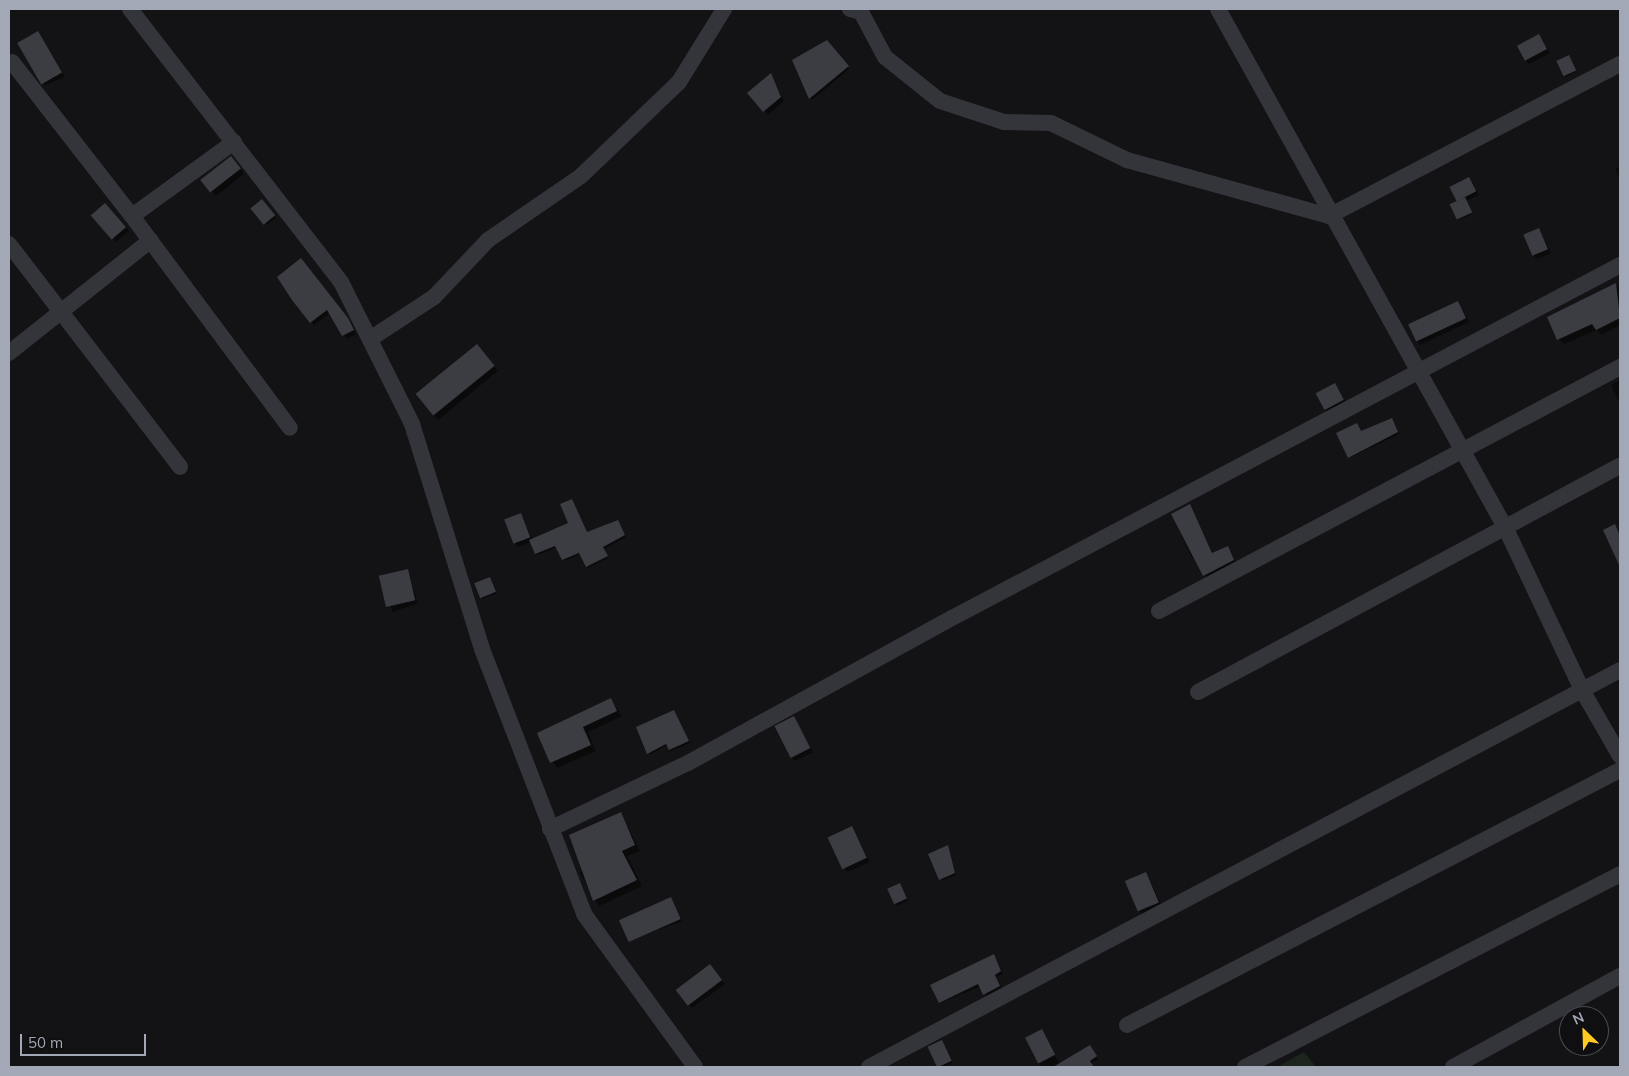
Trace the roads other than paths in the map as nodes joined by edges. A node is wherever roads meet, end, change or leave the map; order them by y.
1 (130, 9) edge
2 (724, 9) edge
3 (850, 9) edge
4 (1218, 9) edge
5 (12, 62) dead end
6 (1620, 64) edge
7 (234, 142) junction
8 (1335, 215) junction
9 (132, 216) junction
10 (151, 240) junction
11 (9, 244) edge
12 (1620, 265) edge
13 (60, 312) junction
14 (370, 339) junction
15 (9, 353) edge
16 (1620, 367) edge
17 (1417, 372) junction
18 (290, 428) dead end
19 (1461, 451) junction
20 (1620, 466) edge
21 (180, 467) dead end
22 (1506, 529) junction
23 (1159, 611) dead end
24 (1620, 670) edge
25 (1582, 690) junction
26 (1198, 692) dead end
27 (1620, 756) edge
28 (1620, 770) edge
29 (550, 828) junction
30 (1620, 874) edge
31 (1620, 976) edge
32 (1127, 1025) dead end
33 (695, 1067) edge
34 (869, 1067) edge
35 (1244, 1067) edge
36 (1453, 1067) edge

1 - 7 street
2 - 14 street
3 - 8 street
4 - 8 street
5 - 9 street
6 - 8 street
7 - 9 street
7 - 14 street
8 - 17 street
9 - 10 street
10 - 13 street
10 - 18 street
11 - 13 street
12 - 17 street
13 - 15 street
13 - 21 street
14 - 29 street
16 - 19 street
17 - 19 street
17 - 29 street
19 - 22 street
19 - 23 street
20 - 22 street
22 - 25 street
22 - 26 street
24 - 25 street
25 - 27 street
25 - 34 street
28 - 32 street
29 - 33 street
30 - 35 street
31 - 36 street

